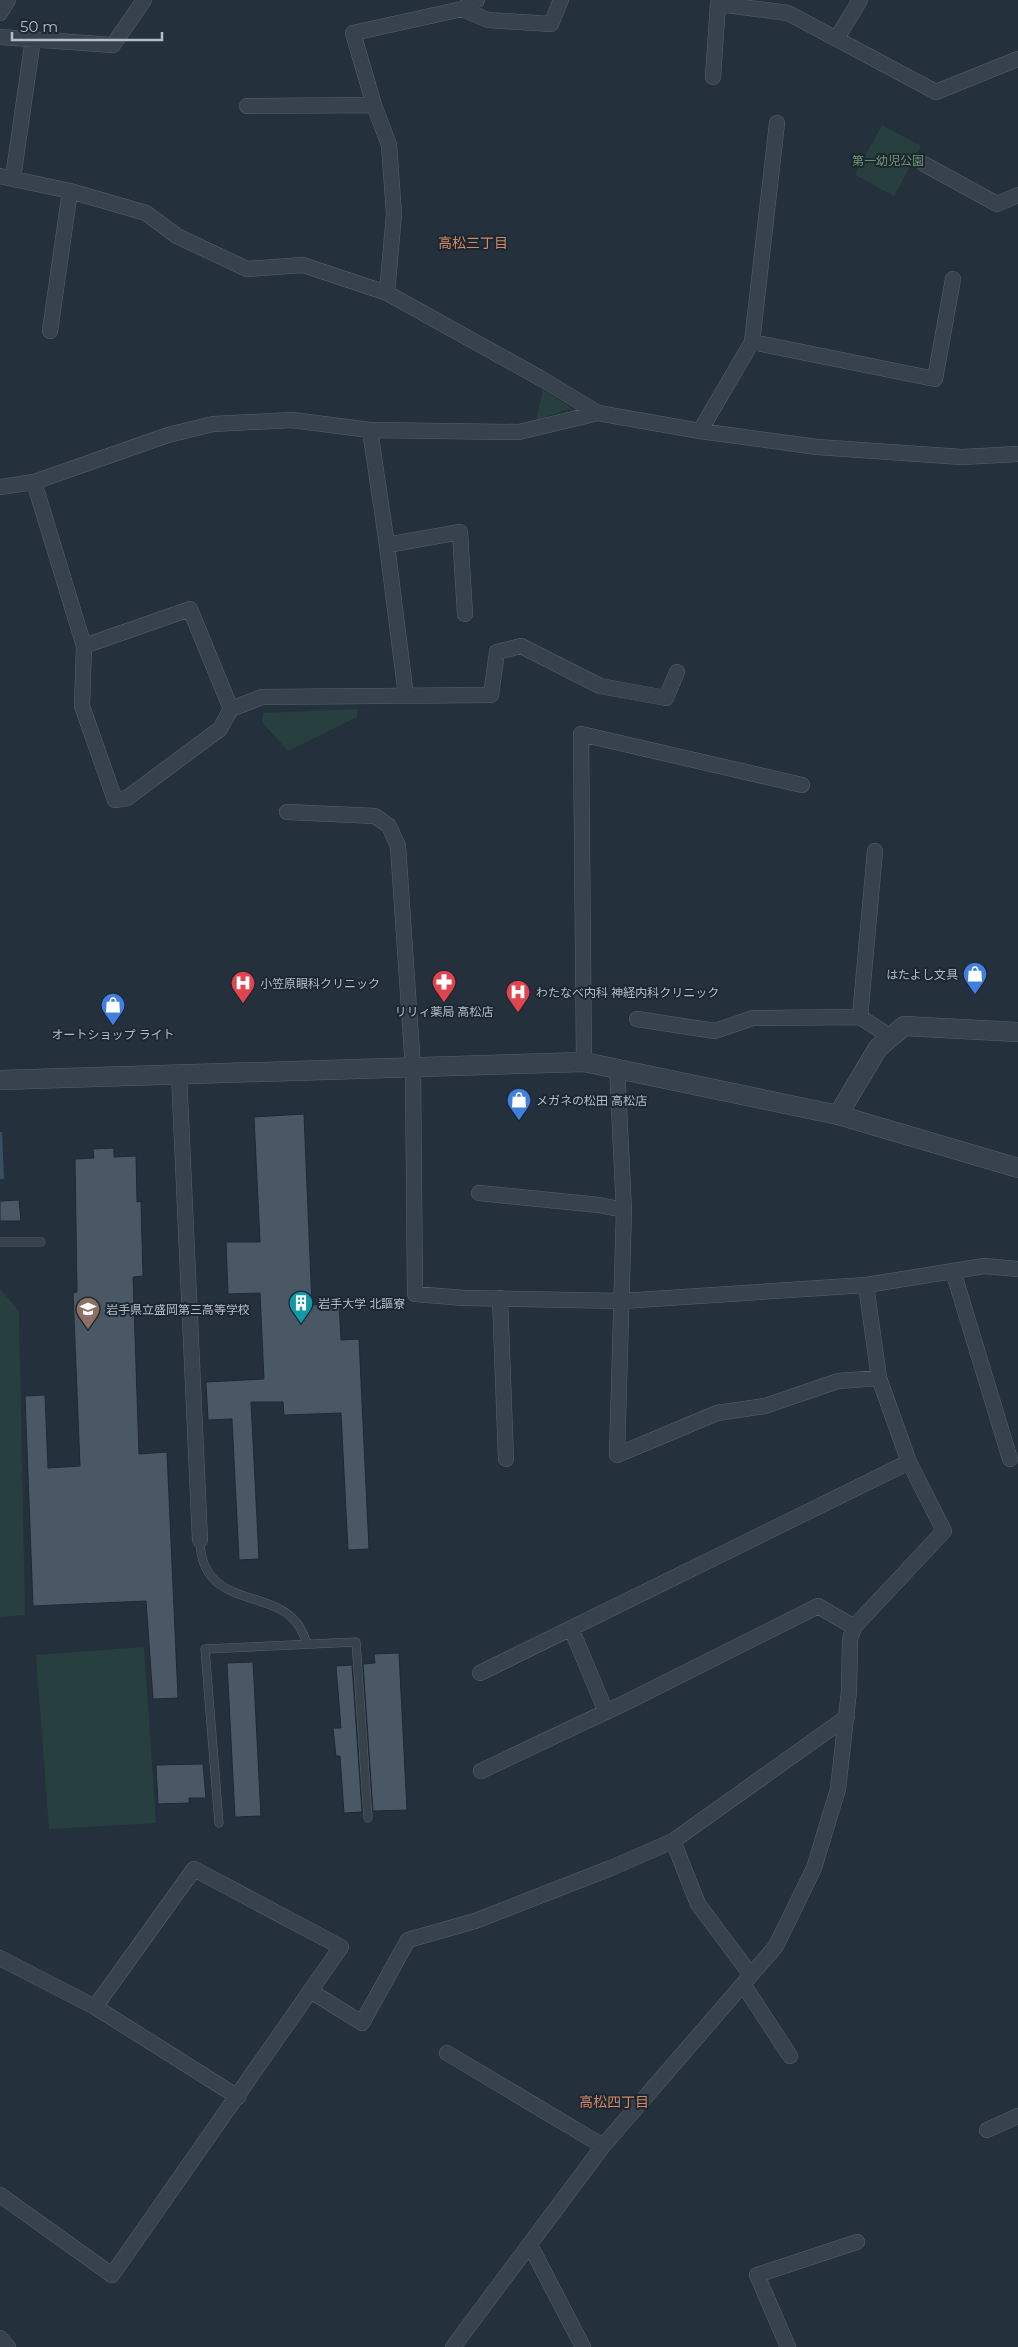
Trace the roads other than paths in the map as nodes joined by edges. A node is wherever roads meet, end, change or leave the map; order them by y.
1 (8, 0) edge
2 (144, 0) edge
3 (477, 0) edge
4 (561, 0) edge
5 (860, 0) edge
6 (462, 9) junction
7 (0, 13) edge
8 (0, 37) edge
9 (837, 38) junction
10 (33, 39) junction
11 (1018, 59) edge
12 (713, 77) dead end
13 (374, 105) junction
14 (247, 106) dead end
15 (777, 123) dead end
16 (924, 164) dead end
17 (6, 177) edge
18 (70, 191) junction
19 (1018, 195) edge
20 (953, 279) dead end
21 (387, 293) junction
22 (50, 331) dead end
23 (752, 342) junction
24 (598, 413) junction
25 (370, 430) junction
26 (700, 431) junction
27 (1018, 454) edge
28 (34, 482) junction
29 (0, 486) edge
30 (387, 545) junction
31 (465, 614) dead end
32 (84, 646) junction
33 (677, 672) dead end
34 (406, 696) junction
35 (231, 709) junction
36 (802, 785) dead end
37 (287, 812) dead end
38 (875, 851) dead end
39 (860, 1017) junction
40 (637, 1019) dead end
41 (1018, 1032) edge
42 (891, 1037) junction
43 (584, 1062) junction
44 (617, 1067) junction
45 (414, 1068) junction
46 (179, 1075) junction
47 (0, 1080) edge
48 (838, 1115) junction
49 (1018, 1168) edge
50 (479, 1193) dead end
51 (624, 1210) junction
52 (0, 1242) edge
53 (41, 1242) dead end
54 (1018, 1269) edge
55 (953, 1271) junction
56 (866, 1285) junction
57 (500, 1298) junction
58 (622, 1301) junction
59 (879, 1378) junction
60 (506, 1459) dead end
61 (1010, 1459) dead end
62 (909, 1462) junction
63 (200, 1540) joint
64 (854, 1627) junction
65 (571, 1628) junction
66 (307, 1643) junction
67 (480, 1673) dead end
68 (606, 1712) junction
69 (847, 1717) junction
70 (481, 1771) dead end
71 (368, 1818) dead end
72 (219, 1823) dead end
73 (673, 1841) junction
74 (0, 1958) edge
75 (747, 1980) junction
76 (312, 1992) junction
77 (95, 2007) junction
78 (447, 2053) dead end
79 (790, 2056) dead end
80 (238, 2097) junction
81 (1018, 2116) edge
82 (987, 2130) dead end
83 (603, 2146) junction
84 (0, 2195) edge
85 (857, 2242) dead end
86 (530, 2245) junction
87 (0, 2338) edge
88 (8, 2347) edge
89 (453, 2347) edge
90 (583, 2347) edge
91 (788, 2347) edge

1 - 7 street
2 - 10 street
3 - 6 street
4 - 6 street
5 - 9 street
6 - 13 street
8 - 10 street
9 - 11 street
9 - 12 street
10 - 17 street
13 - 14 street
13 - 21 street
15 - 23 street
16 - 19 street
17 - 18 street
18 - 21 street
18 - 22 street
20 - 23 street
21 - 24 street
23 - 26 street
24 - 25 street
24 - 26 street
25 - 28 street
25 - 30 street
26 - 27 street
28 - 29 street
28 - 32 street
30 - 31 street
30 - 34 street
32 - 35 street
32 - 35 street
33 - 34 street
34 - 35 street
36 - 43 street
37 - 45 street
38 - 39 street
39 - 40 street
39 - 42 street
41 - 42 street
42 - 48 street
43 - 44 street
43 - 45 street
44 - 48 street
44 - 51 street
45 - 46 street
45 - 57 street
46 - 47 street
46 - 63 street
48 - 49 street
50 - 51 street
51 - 58 street
52 - 53 lane
54 - 55 street
55 - 56 street
55 - 61 street
56 - 58 street
56 - 59 street
57 - 58 street
57 - 60 street
58 - 59 street
59 - 62 street
62 - 64 street
62 - 65 street
63 - 66 lane
64 - 68 street
64 - 69 street
65 - 67 street
65 - 68 street
66 - 71 lane
66 - 72 lane
68 - 70 street
69 - 73 street
69 - 75 street
73 - 75 street
73 - 76 street
74 - 77 street
75 - 79 street
75 - 83 street
76 - 77 street
76 - 80 street
77 - 80 street
78 - 83 street
80 - 84 street
81 - 82 street
83 - 86 street
85 - 91 street
86 - 89 street
86 - 90 street
87 - 88 street

